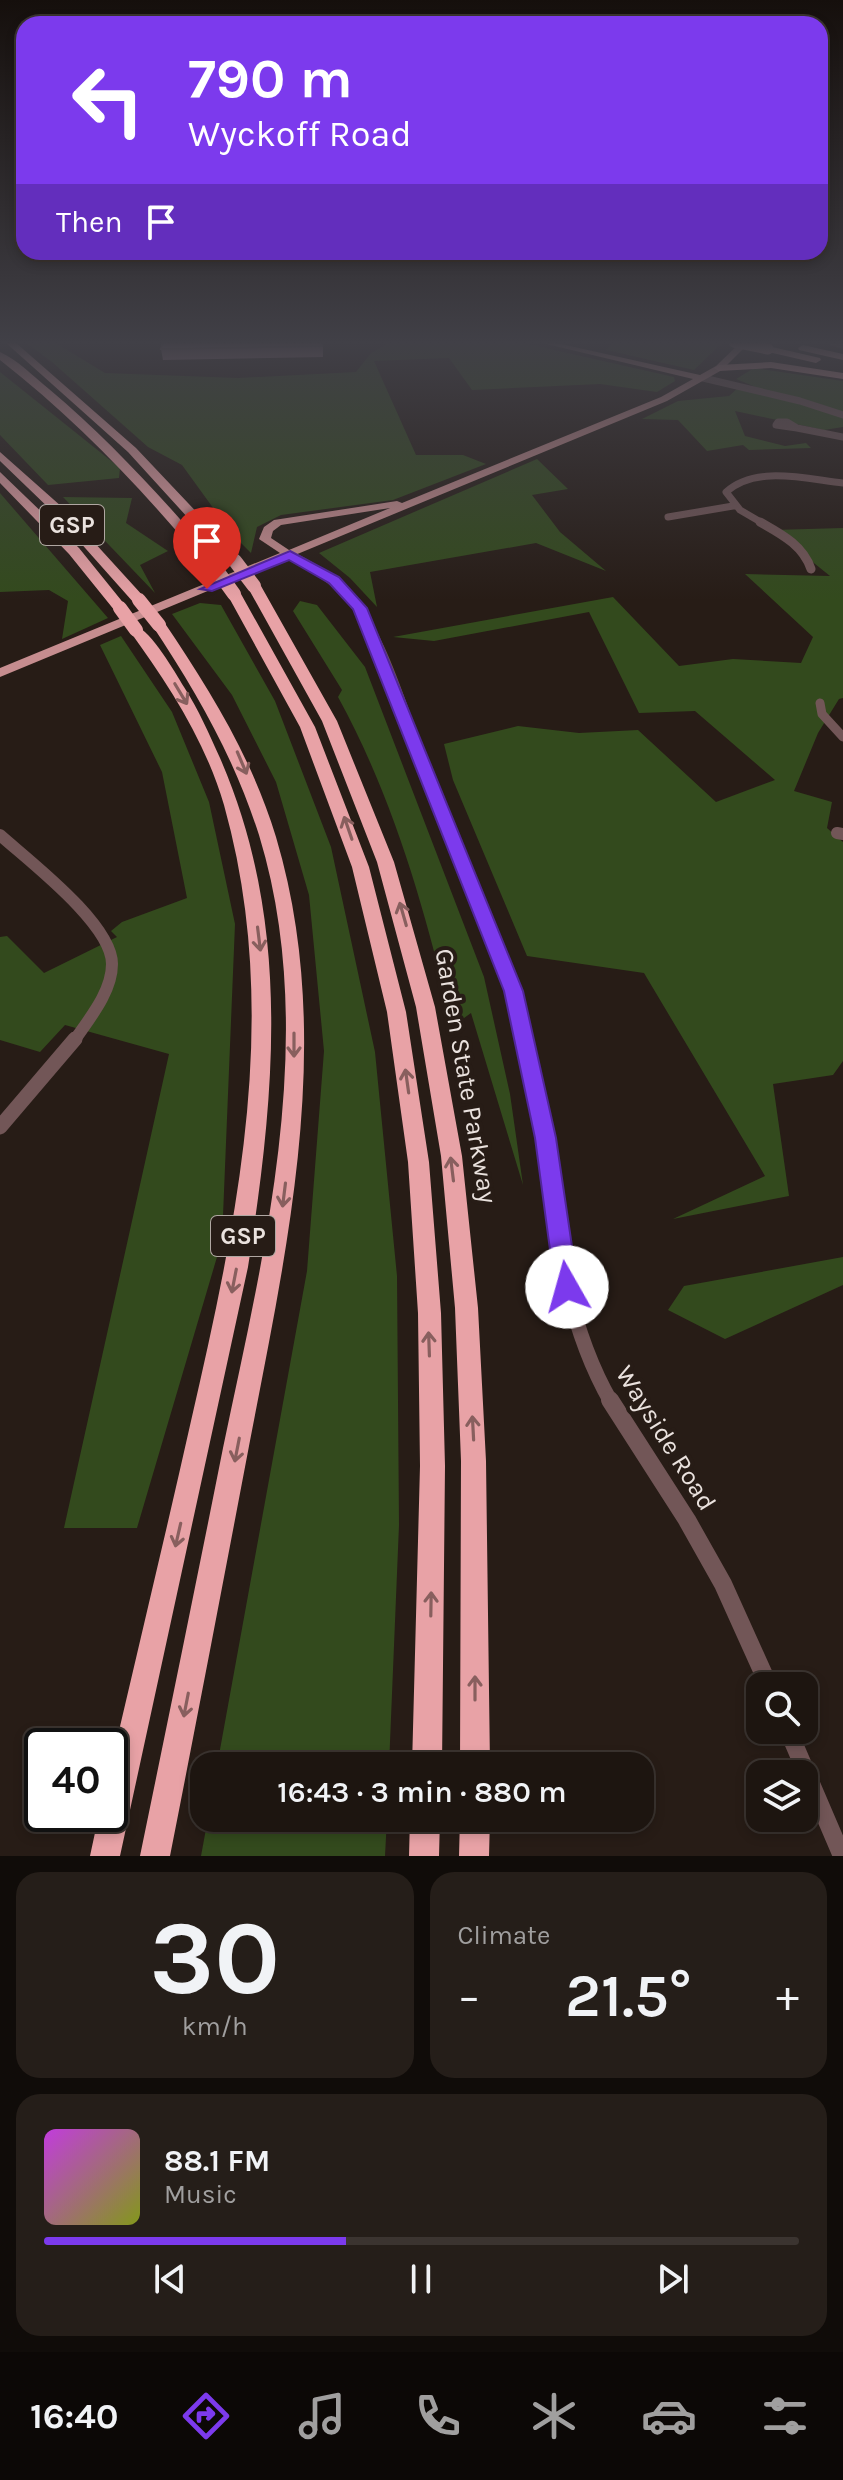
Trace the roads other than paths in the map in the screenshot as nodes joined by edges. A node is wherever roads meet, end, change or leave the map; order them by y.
1 (87, 429) edge
2 (108, 429) edge
3 (595, 429) edge
4 (800, 429) edge
5 (843, 437) edge
6 (0, 455) edge
7 (0, 476) edge
8 (843, 483) edge
9 (425, 499) junction
10 (733, 506) junction
11 (668, 517) dead end
12 (290, 555) junction
13 (811, 569) dead end
14 (244, 590) junction
15 (0, 673) edge
16 (820, 703) dead end
17 (843, 737) edge
18 (0, 835) edge
19 (0, 1127) edge
20 (763, 1672) edge
21 (794, 1744) edge
22 (427, 1752) edge
23 (475, 1752) edge
24 (425, 1832) edge
25 (475, 1832) edge
26 (105, 1856) edge
27 (155, 1856) edge
28 (424, 1856) edge
29 (474, 1856) edge
30 (842, 1856) edge

1 - 14 highway, Garden State Parkway, bridge
2 - 14 highway, Garden State Parkway, bridge
3 - 9 main road
4 - 5 street
6 -> 27 highway, GSP, bridge
7 -> 26 highway, GSP, bridge
8 - 10 street
9 - 12 main road
9 - 12 main road
10 - 11 street
10 - 13 street
12 - 15 main road
12 - 20 street, Wayside Road
22 -> 14 highway, Garden State Parkway
23 -> 14 highway, Garden State Parkway
16 - 17 street
18 - 19 street
21 - 30 street
24 - 28 highway
25 - 29 highway

